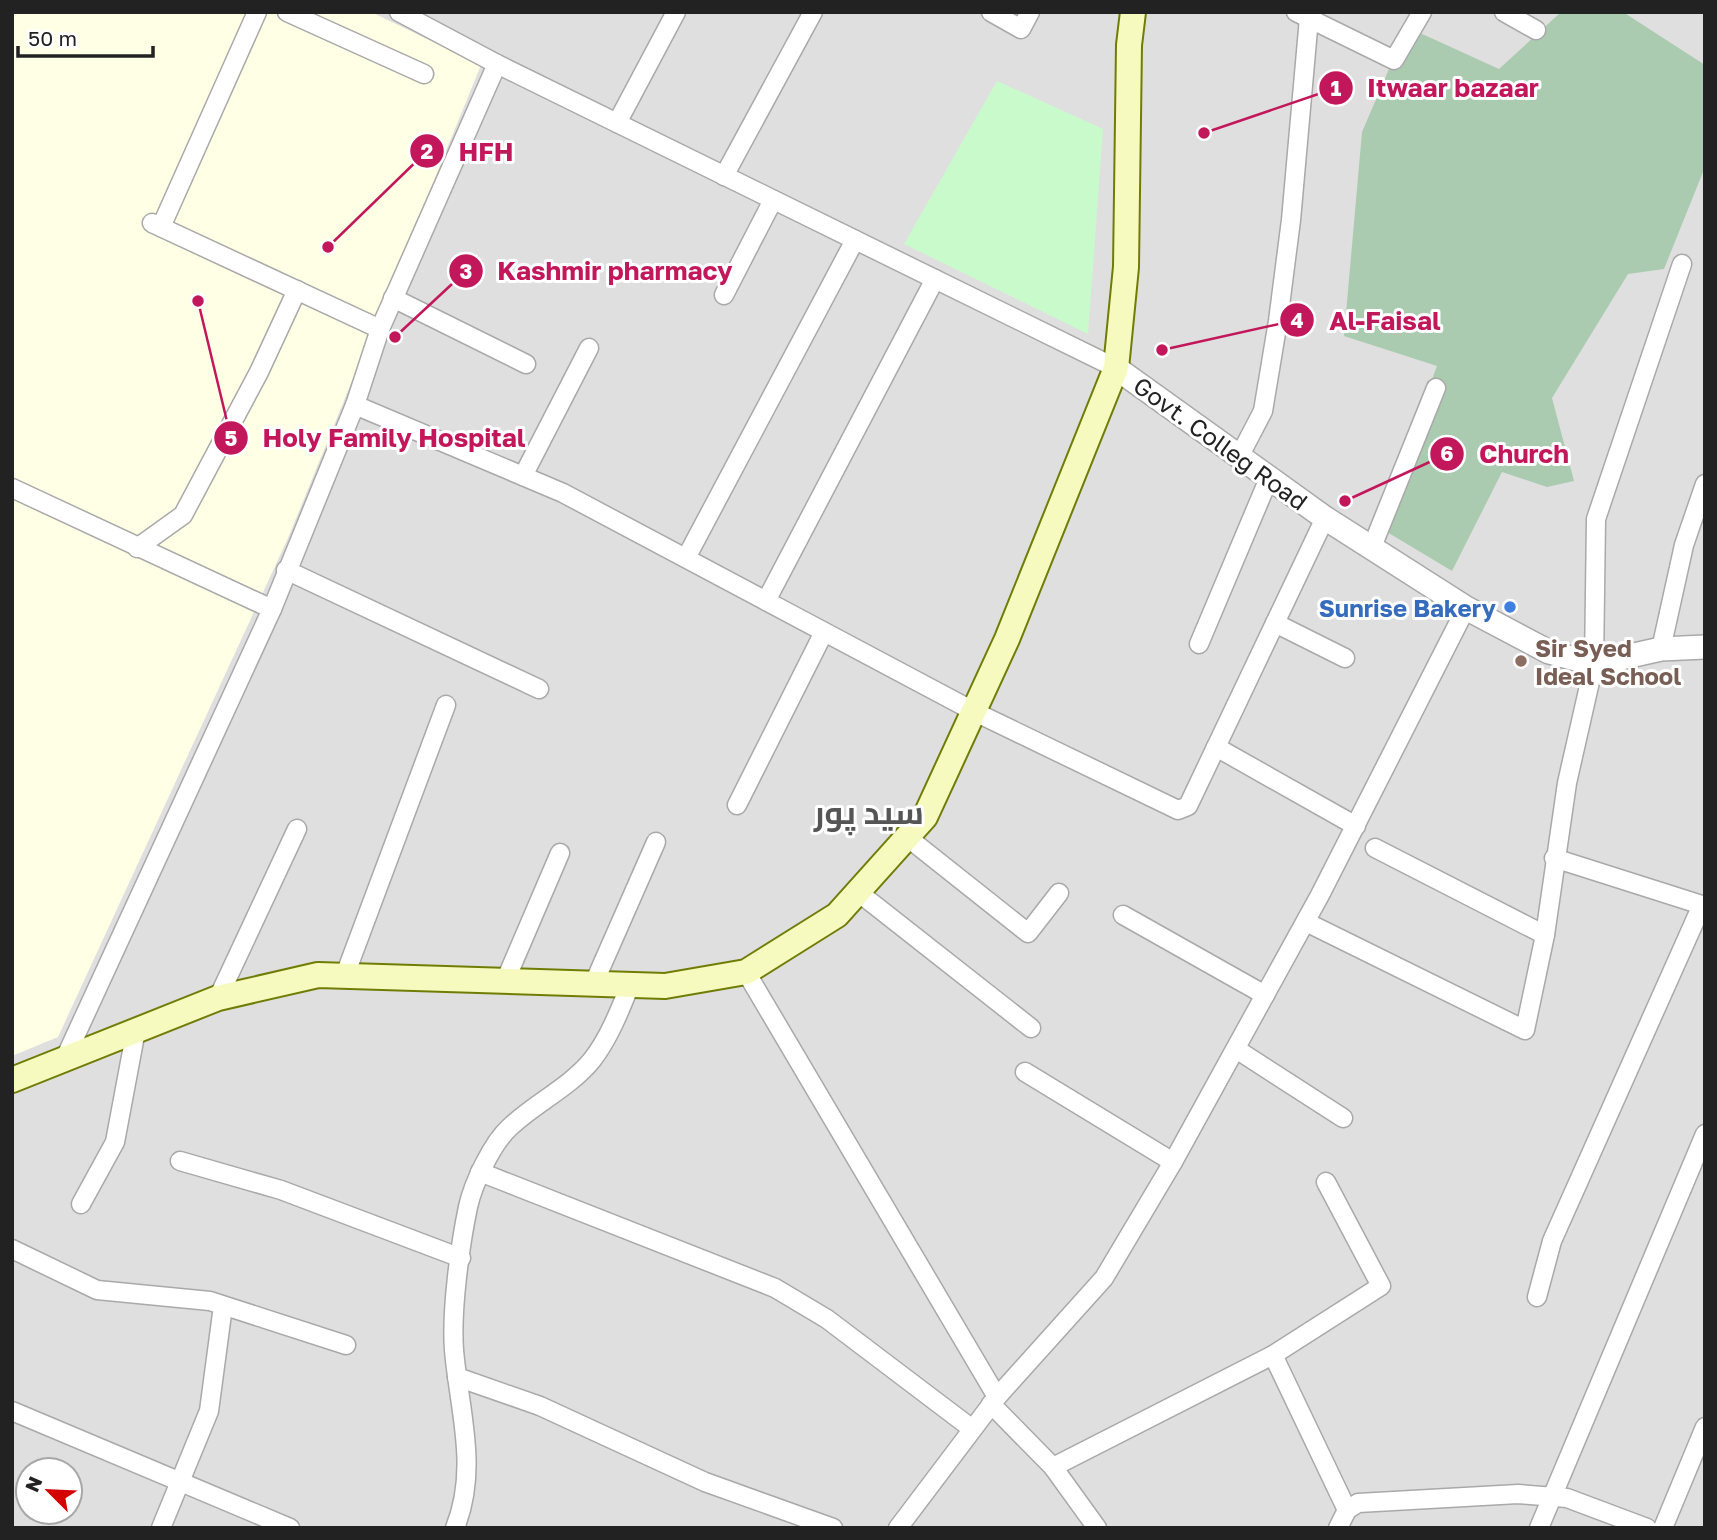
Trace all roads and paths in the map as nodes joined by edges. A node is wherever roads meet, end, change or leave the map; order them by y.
1 (257, 12) edge
2 (287, 12) edge
3 (399, 12) edge
4 (676, 12) edge
5 (813, 12) edge
6 (990, 12) edge
7 (1030, 12) edge
8 (1133, 12) edge
9 (1422, 12) edge
10 (1504, 12) edge
11 (1306, 14) edge
12 (1536, 30) dead end
13 (497, 64) junction
14 (424, 74) dead end
15 (617, 123) junction
16 (724, 176) junction
17 (773, 200) junction
18 (855, 240) junction
19 (1682, 264) dead end
20 (935, 279) junction
21 (297, 290) junction
22 (724, 295) dead end
23 (393, 298) junction
24 (380, 329) junction
25 (589, 348) dead end
26 (526, 364) dead end
27 (1116, 368) junction
28 (1436, 388) dead end
29 (355, 405) junction
30 (1239, 457) junction
31 (523, 476) junction
32 (1269, 478) junction
33 (1705, 484) edge
34 (12, 488) edge
35 (1325, 518) junction
36 (1372, 547) junction
37 (137, 548) junction
38 (686, 558) junction
39 (286, 570) junction
40 (766, 601) junction
41 (1466, 608) junction
42 (272, 609) junction
43 (1275, 623) junction
44 (824, 632) junction
45 (1199, 645) dead end
46 (1705, 647) edge
47 (1661, 649) junction
48 (1345, 658) dead end
49 (1594, 664) junction
50 (538, 689) dead end
51 (446, 705) dead end
52 (975, 712) junction
53 (1216, 747) junction
54 (737, 805) dead end
55 (1356, 826) junction
56 (297, 829) dead end
57 (908, 837) junction
58 (656, 842) dead end
59 (1375, 848) dead end
60 (560, 853) dead end
61 (1554, 858) junction
62 (858, 892) junction
63 (1059, 892) dead end
64 (1703, 905) edge
65 (1124, 915) dead end
66 (1306, 922) junction
67 (1545, 935) junction
68 (746, 972) junction
69 (345, 975) junction
70 (506, 979) junction
71 (594, 983) junction
72 (630, 985) junction
73 (1265, 995) junction
74 (218, 998) junction
75 (1031, 1027) dead end
76 (136, 1030) junction
77 (1236, 1048) junction
78 (66, 1056) junction
79 (1025, 1072) dead end
80 (12, 1080) edge
81 (1343, 1118) dead end
82 (1705, 1134) edge
83 (180, 1161) dead end
84 (1173, 1162) junction
85 (480, 1172) junction
86 (1326, 1182) dead end
87 (81, 1204) dead end
88 (12, 1249) edge
89 (461, 1258) junction
90 (1537, 1297) dead end
91 (223, 1306) junction
92 (346, 1345) dead end
93 (1273, 1355) junction
94 (457, 1377) junction
95 (994, 1401) junction
96 (12, 1411) edge
97 (1705, 1427) edge
98 (971, 1428) junction
99 (1053, 1467) junction
100 (180, 1482) junction
101 (1553, 1497) junction
102 (1347, 1510) junction
103 (161, 1528) edge
104 (290, 1528) edge
105 (455, 1528) edge
106 (833, 1528) edge
107 (898, 1528) edge
108 (1097, 1528) edge
109 (1338, 1528) edge
110 (1539, 1528) edge
111 (1647, 1528) edge
112 (1663, 1528) edge

1 - 21 street
2 - 14 street
3 - 13 street
4 - 15 street
5 - 16 street
6 - 7 street
8 - 27 main road
9 - 11 street
10 - 12 street
11 - 30 street
13 - 15 street
13 - 23 street
15 - 16 street
16 - 17 street
17 - 18 street
17 - 22 street
18 - 20 street
18 - 38 street
19 - 49 street
20 - 27 street
20 - 40 street
21 - 24 street
21 - 37 street
23 - 24 street
23 - 26 street
24 - 29 street
25 - 31 street
27 - 30 street, Govt. Colleg Road
27 - 52 main road
28 - 36 street
29 - 31 street
29 - 39 street
30 - 32 street, Govt. Colleg Road
31 - 38 street
32 - 35 street, Govt. Colleg Road
32 - 45 street
33 - 47 street
34 - 37 street
35 - 36 street, Govt. Colleg Road
35 - 43 street
36 - 41 street, Govt. Colleg Road
37 - 42 street
38 - 40 street
39 - 42 street
39 - 50 street
40 - 44 street
41 - 49 street, Govt. Colleg Road
41 - 55 street
42 - 78 street
43 - 48 street
43 - 53 street
44 - 52 street
44 - 54 street
46 - 47 street, Govt. Colleg Road
47 - 49 street, Govt. Colleg Road
49 - 61 street
51 - 69 street
52 - 53 street
52 - 57 main road
53 - 55 street
55 - 66 street
56 - 74 street
57 - 62 main road
57 - 63 street
58 - 71 street
59 - 67 street
60 - 70 street
61 - 64 street
61 - 67 street
62 - 68 main road
62 - 75 street
64 - 90 street
65 - 73 street
66 - 67 street
66 - 73 street
68 - 72 main road
68 - 95 street
69 - 70 main road
69 - 74 main road
70 - 71 main road
71 - 72 main road
72 - 85 street
73 - 77 street
74 - 76 main road
76 - 78 main road
76 - 87 street
77 - 81 street
77 - 84 street
78 - 80 main road
79 - 84 street
82 - 101 street
83 - 89 street
84 - 95 street
85 - 89 street
85 - 98 street
86 - 93 street
88 - 91 street
89 - 94 street
91 - 92 street
91 - 100 street
93 - 99 street
93 - 102 street
94 - 105 street
94 - 106 street
95 - 98 street
95 - 99 street
96 - 100 street
97 - 112 street
98 - 107 street
99 - 108 street
100 - 103 street
100 - 104 street
101 - 102 street
101 - 110 street
101 - 111 street
102 - 109 street

